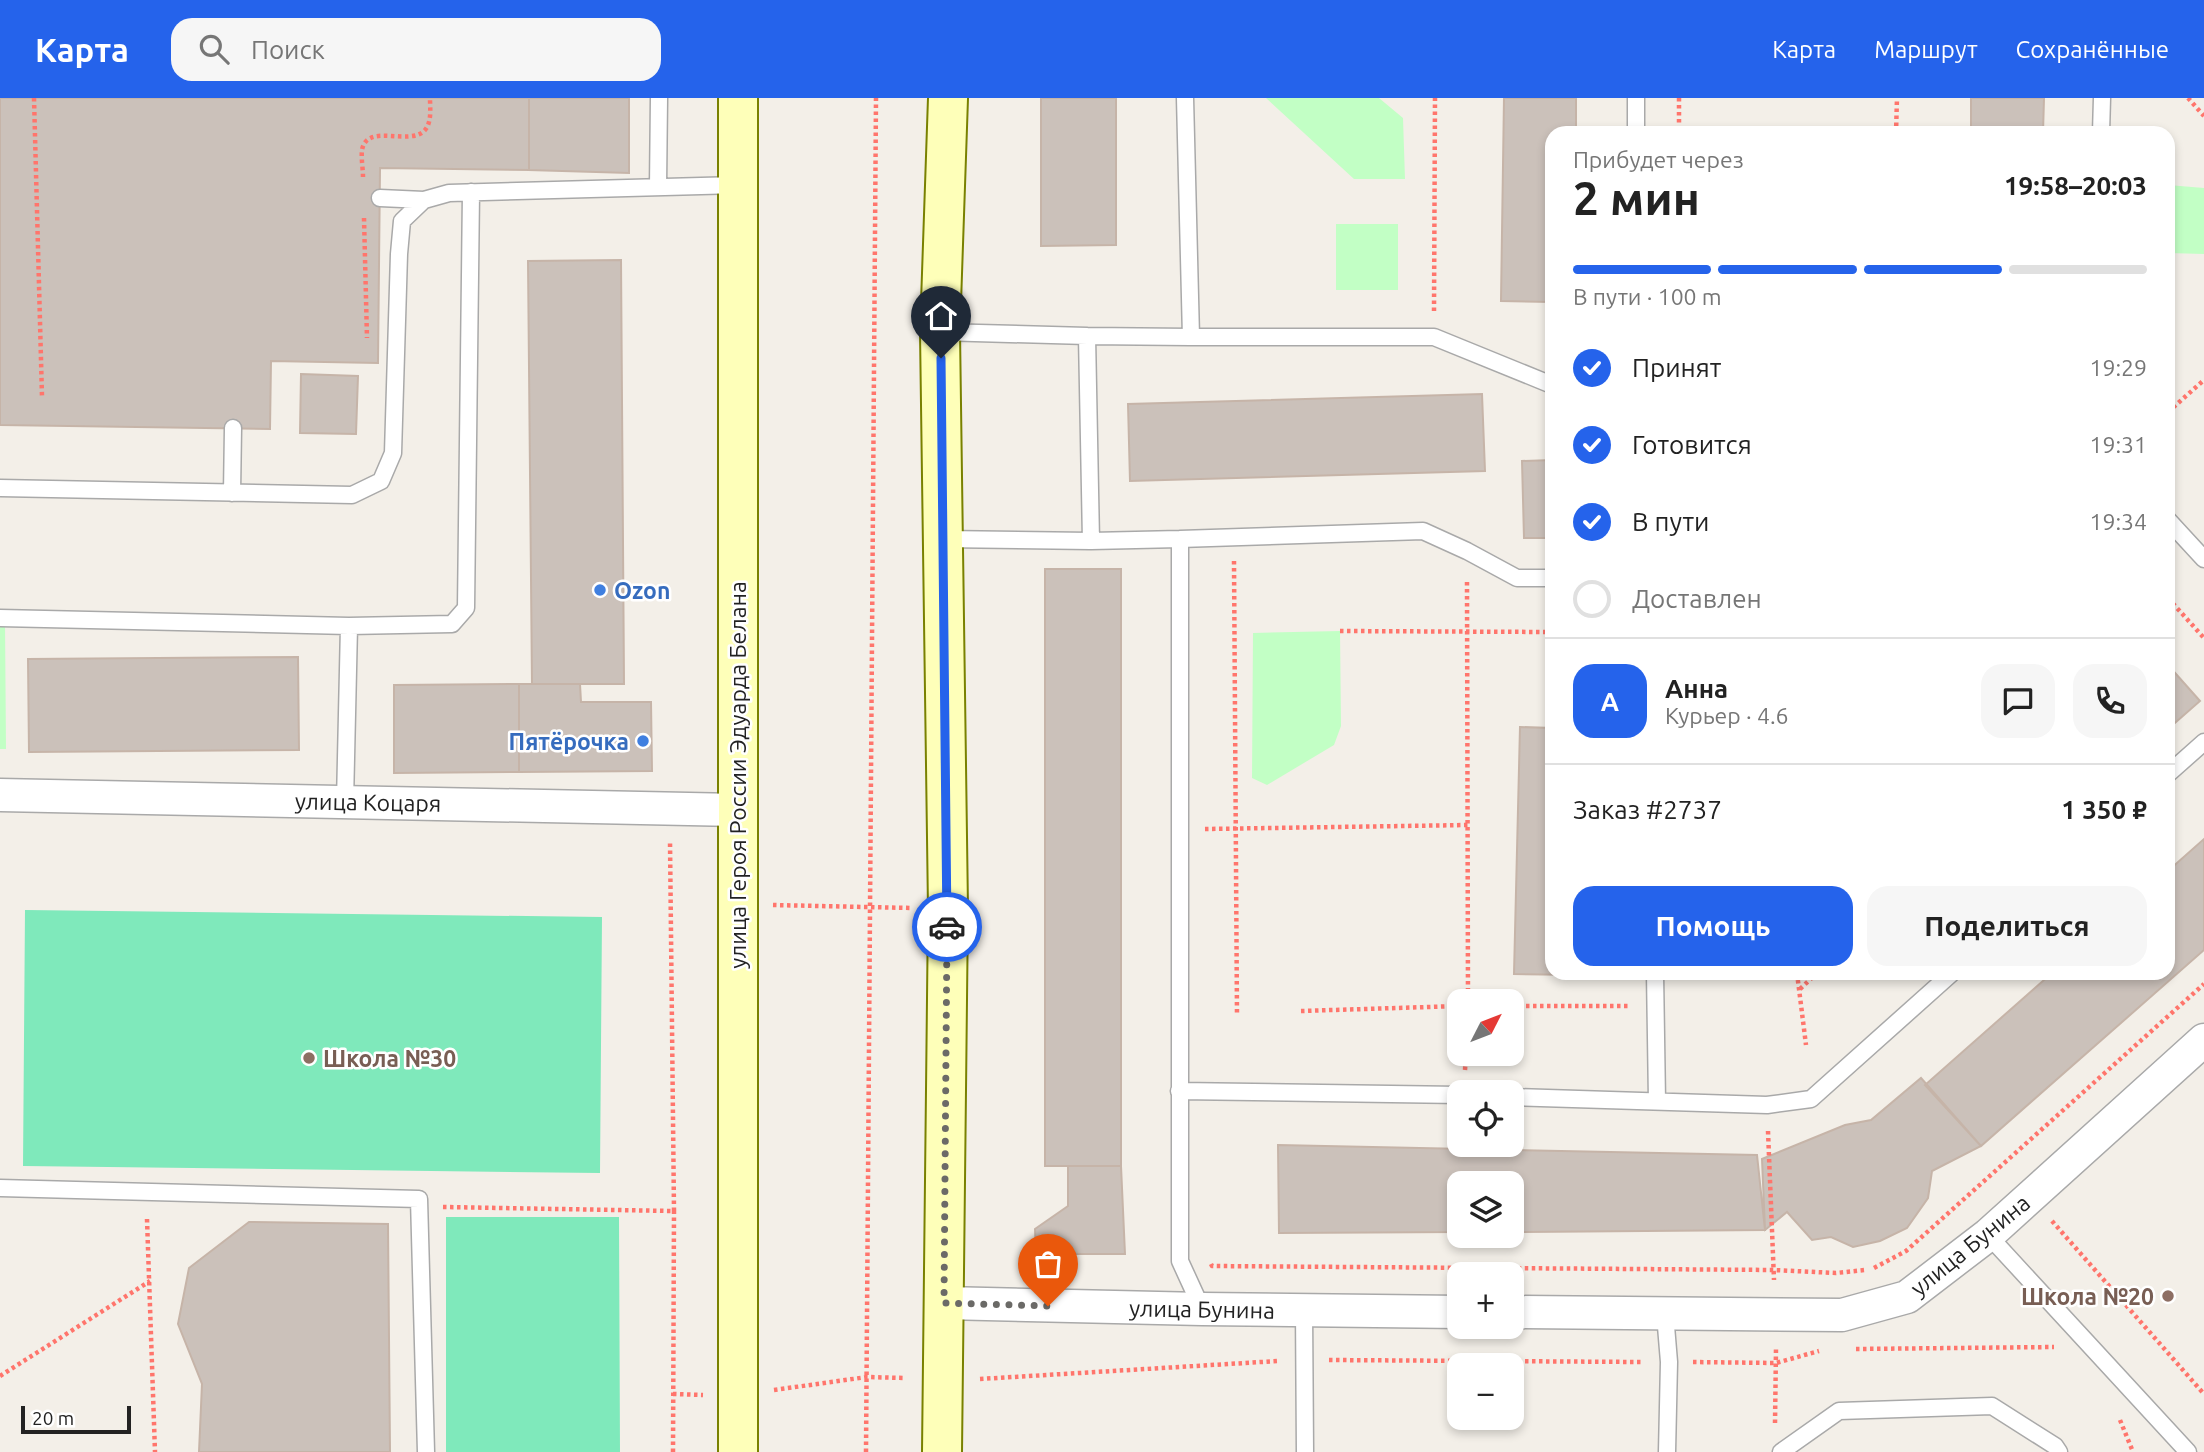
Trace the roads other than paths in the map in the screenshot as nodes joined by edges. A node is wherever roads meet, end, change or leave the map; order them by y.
1 (659, 98) edge
2 (738, 98) edge
3 (948, 98) edge
4 (1185, 98) edge
5 (1636, 98) edge
6 (2102, 98) edge
7 (1636, 126) edge
8 (2101, 126) edge
9 (738, 185) junction
10 (658, 187) junction
11 (471, 192) junction
12 (380, 198) dead end
13 (424, 200) junction
14 (940, 332) junction
15 (1087, 336) junction
16 (1191, 337) junction
17 (1545, 383) edge
18 (233, 428) dead end
19 (0, 488) edge
20 (232, 493) junction
21 (2175, 528) edge
22 (943, 539) junction
23 (1180, 539) junction
24 (1091, 541) junction
25 (2204, 559) edge
26 (1545, 578) edge
27 (0, 618) edge
28 (349, 625) junction
29 (2204, 742) edge
30 (2175, 768) edge
31 (0, 795) edge
32 (345, 802) junction
33 (737, 810) junction
34 (1655, 980) edge
35 (1944, 980) edge
36 (2204, 1040) edge
37 (1179, 1091) junction
38 (1447, 1096) edge
39 (1524, 1097) edge
40 (1657, 1101) junction
41 (0, 1188) edge
42 (1988, 1234) junction
43 (944, 1303) junction
44 (1202, 1309) junction
45 (1304, 1310) junction
46 (1447, 1312) edge
47 (1524, 1312) edge
48 (1665, 1314) junction
49 (426, 1452) edge
50 (738, 1452) edge
51 (942, 1452) edge
52 (1305, 1452) edge
53 (1667, 1452) edge
54 (1781, 1452) edge
55 (2059, 1452) edge
56 (2188, 1452) edge

1 - 10 lane
2 - 9 street, улица Героя России Эдуарда Белана
3 - 14 street
4 - 16 lane
5 - 7 lane
6 - 8 lane
9 - 10 lane
9 - 33 street, улица Героя России Эдуарда Белана
10 - 11 lane
11 - 13 lane
11 - 28 lane
12 - 13 lane
13 - 20 lane
14 - 15 lane
14 - 22 street
15 - 16 lane
15 - 24 lane
16 - 17 lane
18 - 20 lane
19 - 20 lane
21 - 25 lane
22 - 24 lane
22 - 43 street
23 - 24 lane
23 - 26 lane
23 - 37 lane
27 - 28 lane
28 - 32 lane
29 - 30 lane
31 - 32 street, улица Коцаря
32 - 33 street, улица Коцаря
33 - 50 street, улица Героя России Эдуарда Белана
34 - 40 lane
35 - 40 lane
36 - 42 street, улица Бунина
37 - 38 lane
37 - 44 lane
39 - 40 lane
41 - 49 lane
42 - 48 street, улица Бунина
42 - 56 lane
43 - 44 street, улица Бунина
43 - 51 street
44 - 45 street, улица Бунина
45 - 46 street, улица Бунина
45 - 52 lane
47 - 48 street, улица Бунина
48 - 53 lane
54 - 55 lane

